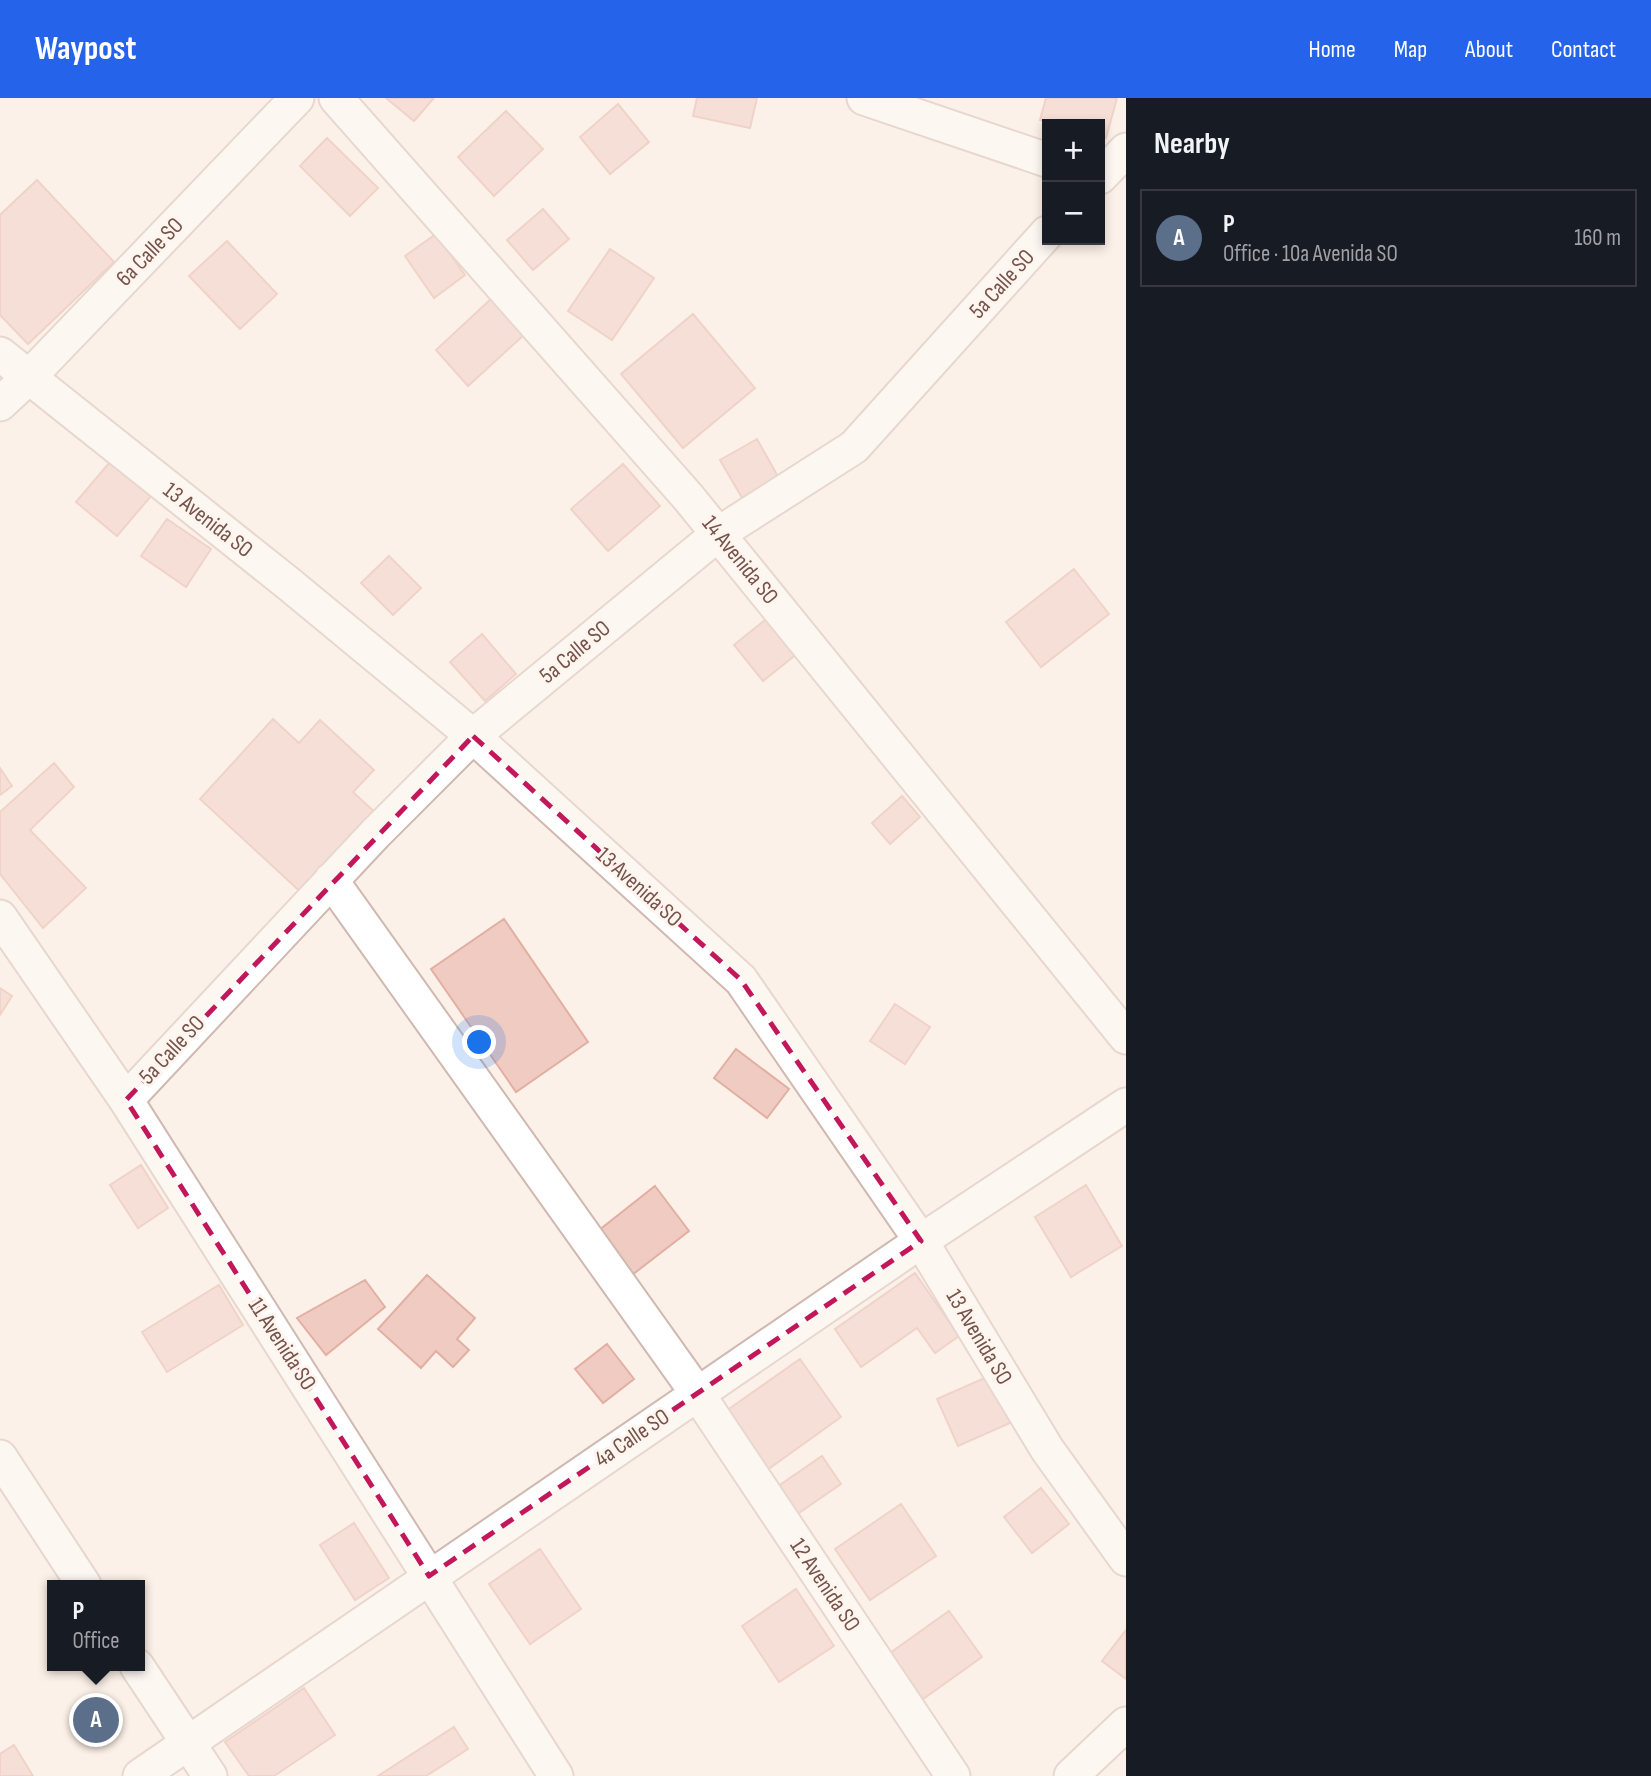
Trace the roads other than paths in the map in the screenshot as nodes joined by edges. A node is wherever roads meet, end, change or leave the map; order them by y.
1 (297, 98) edge
2 (336, 98) edge
3 (864, 98) edge
4 (1126, 150) edge
5 (1042, 158) edge
6 (1105, 172) edge
7 (1105, 178) edge
8 (1126, 183) edge
9 (1042, 239) edge
10 (0, 354) edge
11 (28, 378) junction
12 (0, 404) edge
13 (718, 534) junction
14 (473, 736) junction
15 (331, 880) junction
16 (0, 918) edge
17 (1126, 1037) edge
18 (126, 1100) junction
19 (1126, 1105) edge
20 (921, 1241) junction
21 (697, 1394) junction
22 (0, 1457) edge
23 (1126, 1559) edge
24 (429, 1576) junction
25 (82, 1580) edge
26 (140, 1671) edge
27 (1126, 1724) edge
28 (189, 1744) junction
29 (140, 1776) edge
30 (210, 1776) edge
31 (556, 1776) edge
32 (953, 1776) edge
33 (1071, 1776) edge

1 - 11 street, 6a Calle SO
2 - 13 street, 14 Avenida SO
3 - 5 street
4 - 6 street
7 - 8 street
9 - 13 street, 5a Calle SO
10 - 11 street, 13 Avenida SO
11 - 12 street, 6a Calle SO
11 - 14 street, 13 Avenida SO
13 - 14 street, 5a Calle SO
13 - 17 street, 14 Avenida SO
14 - 15 street, 5a Calle SO
14 - 20 street, 13 Avenida SO
15 - 18 street, 5a Calle SO
15 - 21 street, 12 Avenida SO
16 - 18 street, 11 Avenida SO
18 - 24 street, 11 Avenida SO
19 - 20 street, 4a Calle SO
20 - 21 street, 4a Calle SO
20 - 23 street, 13 Avenida SO
21 - 24 street, 4a Calle SO
21 - 32 street, 12 Avenida SO
22 - 25 street
24 - 28 street, 4a Calle SO
24 - 31 street, 11 Avenida SO
26 - 28 street
27 - 33 street
28 - 29 street, 4a Calle SO
28 - 30 street

